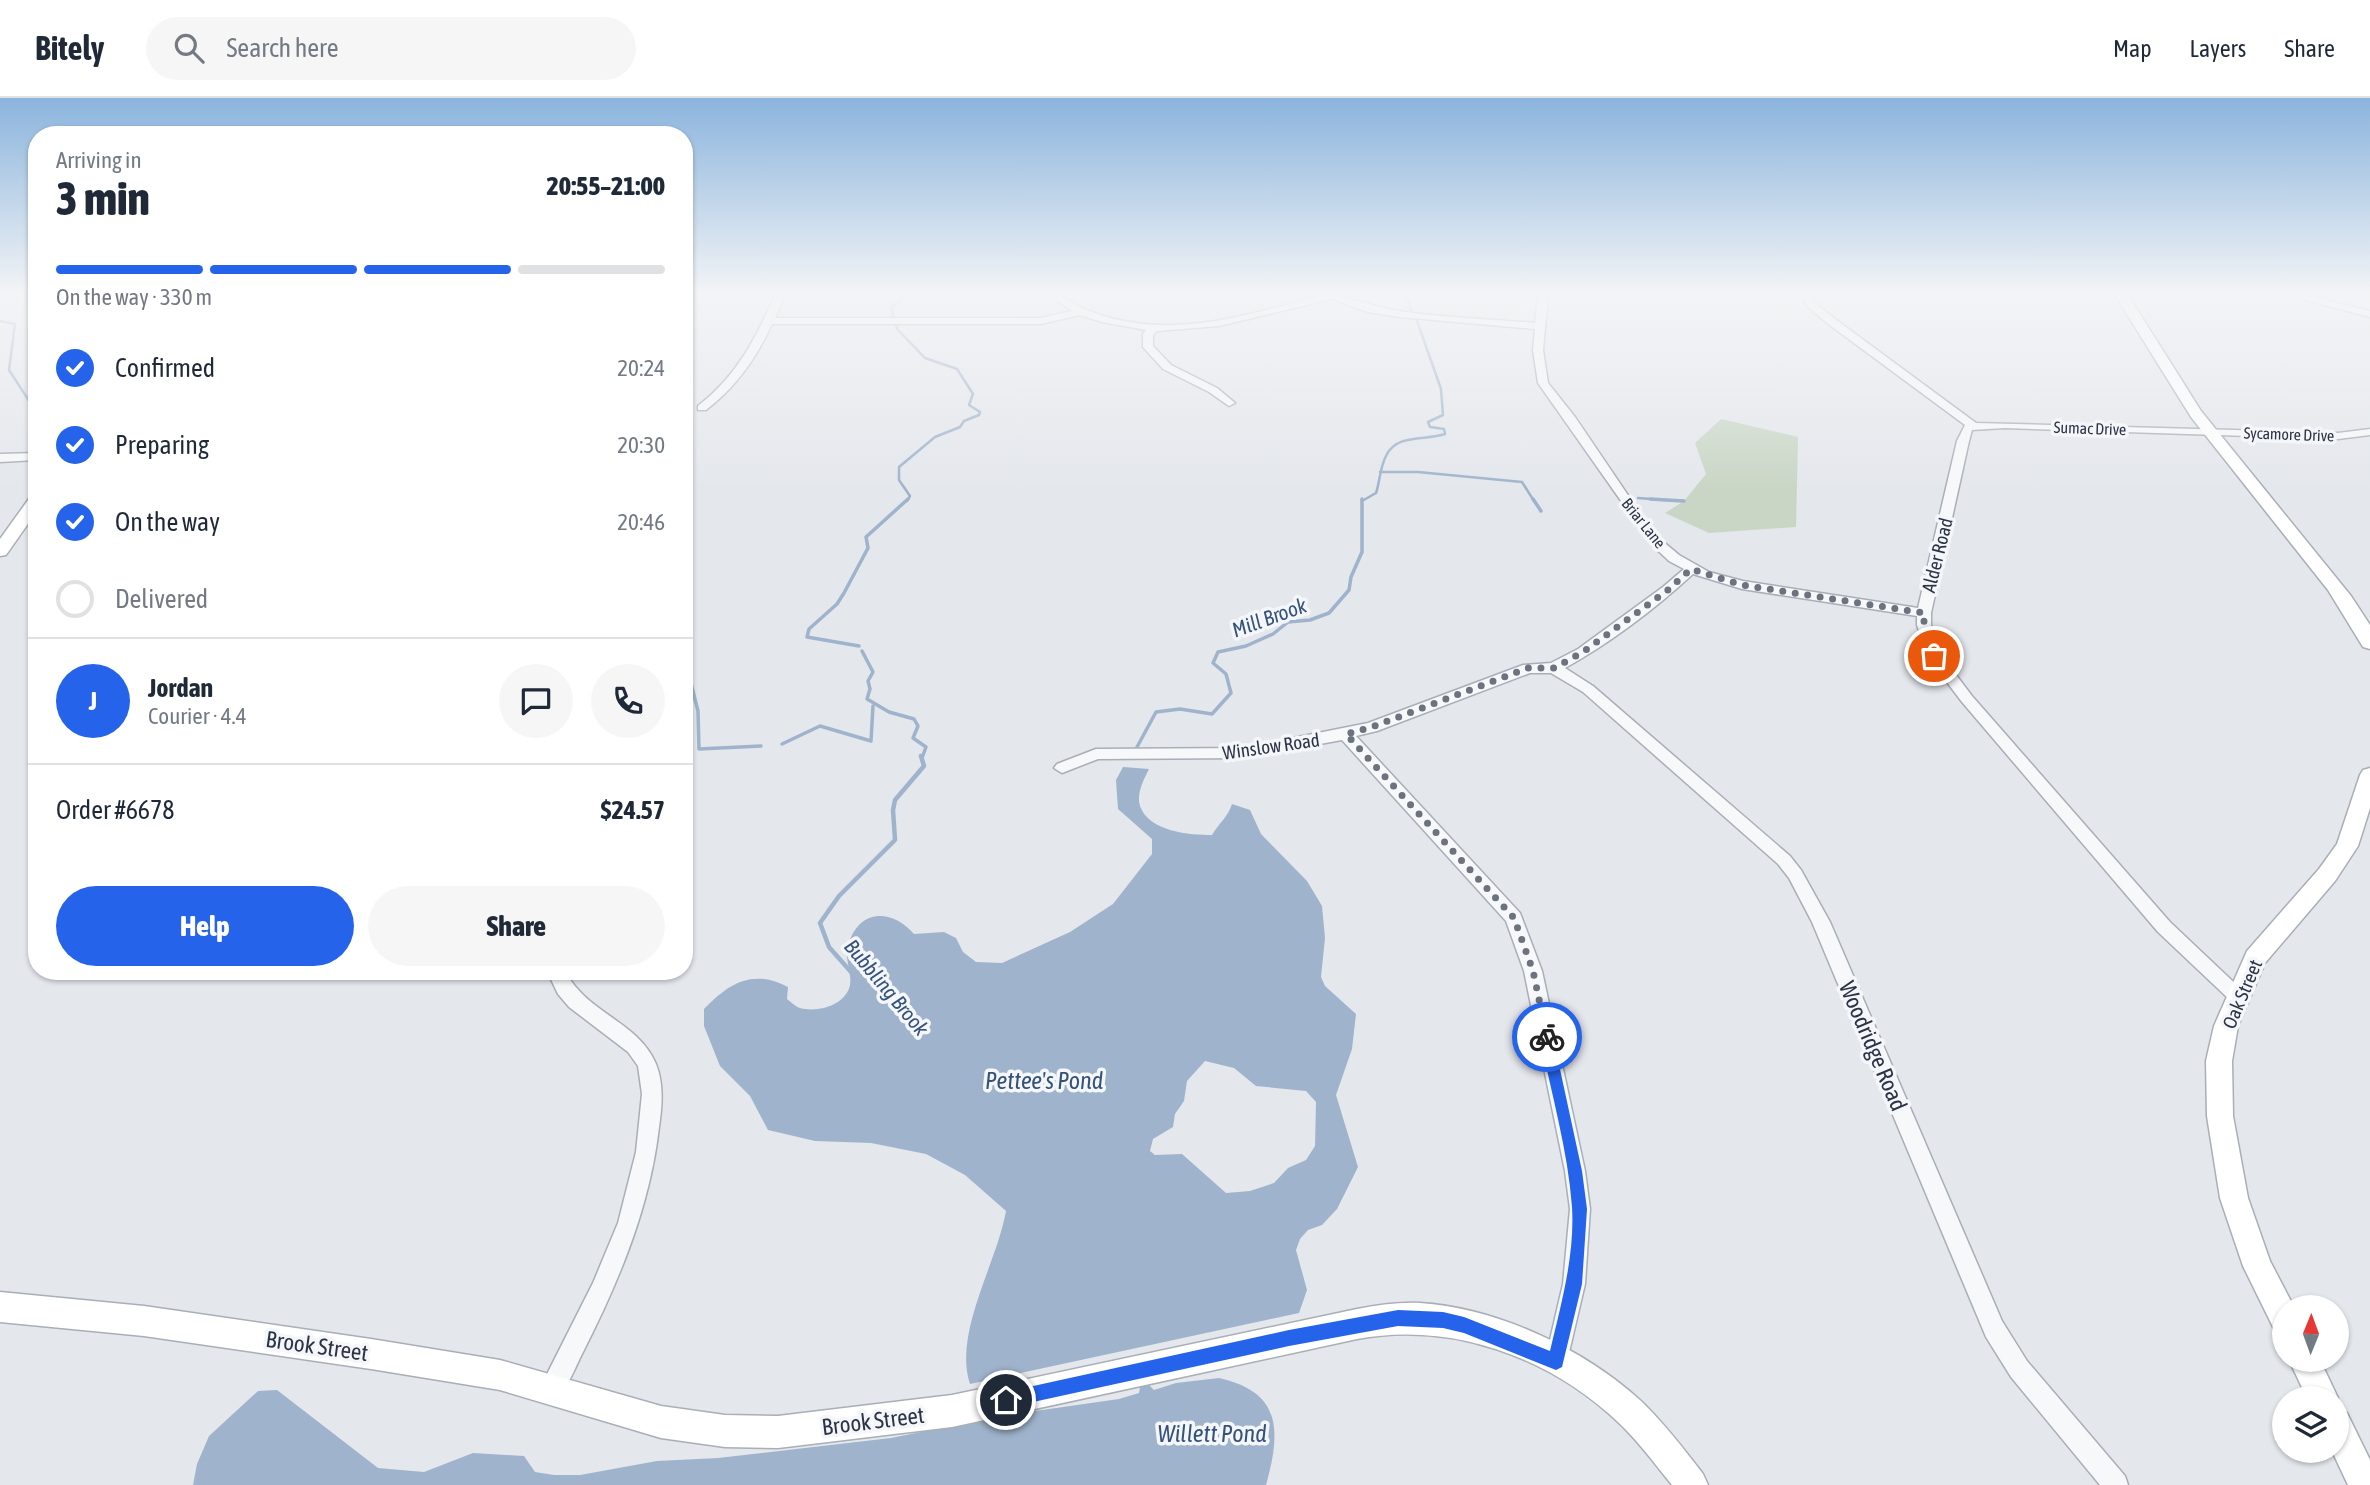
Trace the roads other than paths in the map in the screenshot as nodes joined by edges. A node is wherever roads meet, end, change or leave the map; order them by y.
1 (747, 360) edge
2 (1160, 360) edge
3 (1538, 360) edge
4 (1884, 360) edge
5 (2162, 360) edge
6 (1229, 403) dead end
7 (702, 408) dead end
8 (1973, 426) junction
9 (2208, 430) junction
10 (2370, 432) edge
11 (28, 456) edge
12 (0, 458) edge
13 (28, 512) edge
14 (0, 551) edge
15 (1691, 569) junction
16 (1924, 613) junction
17 (2370, 643) edge
18 (1554, 668) junction
19 (1346, 734) junction
20 (1062, 768) dead end
21 (2370, 775) edge
22 (559, 980) edge
23 (2237, 996) junction
24 (2272, 1296) edge
25 (0, 1307) edge
26 (1556, 1361) junction
27 (551, 1388) junction
28 (2349, 1451) edge
29 (1692, 1485) edge
30 (2116, 1485) edge
31 (2365, 1485) edge

1 - 7 street
2 - 6 street
3 - 15 street, Briar Lane
4 - 8 street
5 - 9 street
8 - 9 street, Sumac Drive
8 - 16 street, Alder Road
9 - 10 street, Sycamore Drive
9 - 17 street
11 - 12 street
13 - 14 street
15 - 16 street, Briar Lane
15 - 18 street, Winslow Road
16 - 23 street, Alder Road
18 - 19 street, Winslow Road
18 - 30 street, Woodridge Road
19 - 20 street, Winslow Road
19 - 26 street
21 - 23 street, Oak Street
22 - 27 street
23 - 24 street, Oak Street
25 - 27 street, Brook Street
26 - 27 street, Brook Street
26 - 29 street, Brook Street
28 - 31 street

